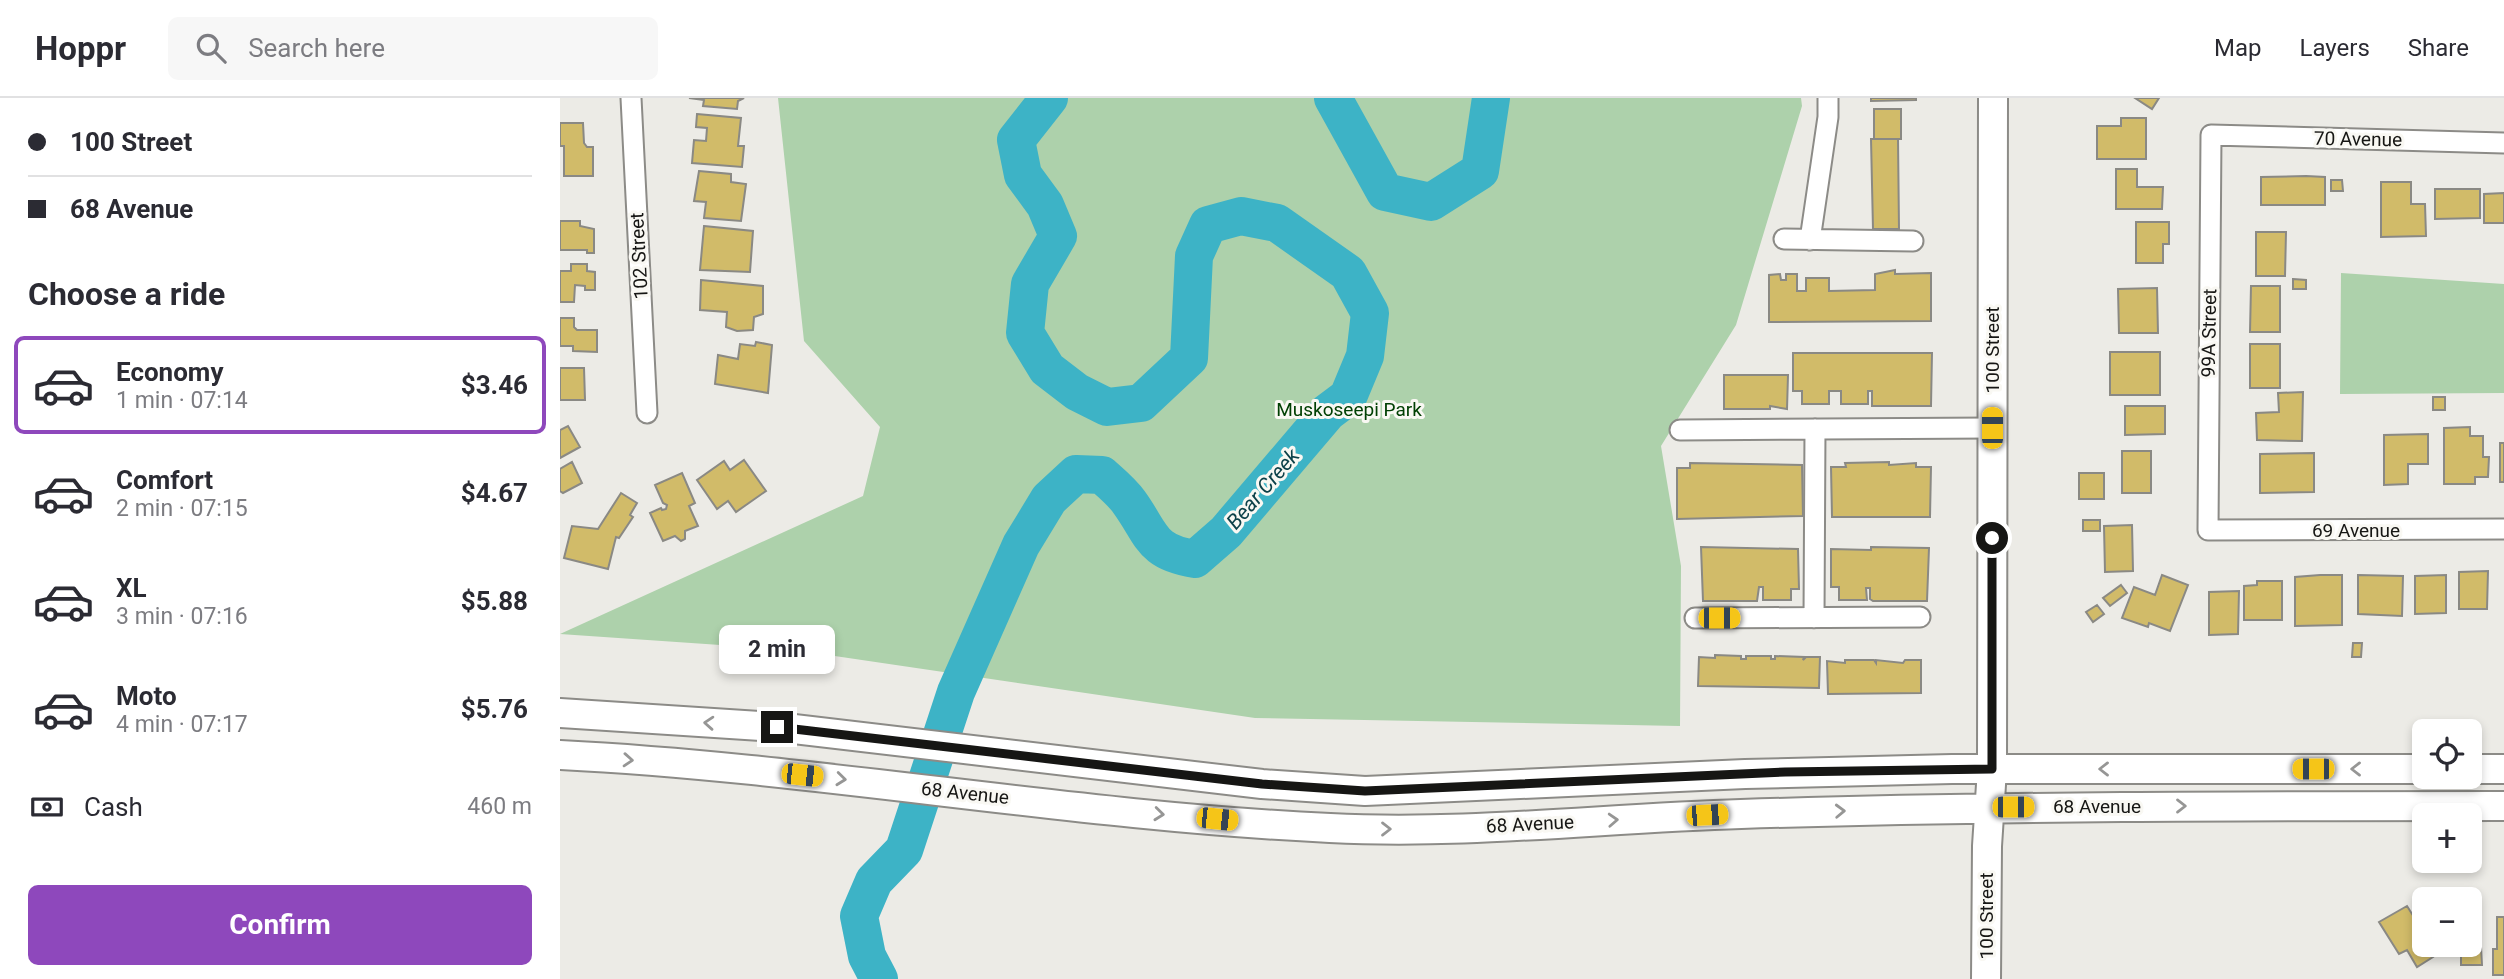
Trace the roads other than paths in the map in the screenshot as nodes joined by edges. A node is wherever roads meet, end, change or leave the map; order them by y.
1 (631, 98) edge
2 (1828, 98) edge
3 (1993, 98) edge
4 (2211, 135) joint
5 (2504, 143) edge
6 (1784, 239) dead end
7 (1810, 240) junction
8 (1913, 242) dead end
9 (647, 413) dead end
10 (1992, 428) junction
11 (1815, 429) junction
12 (1680, 430) dead end
13 (2504, 529) edge
14 (2207, 530) joint
15 (1920, 617) dead end
16 (1695, 618) dead end
17 (1814, 618) junction
18 (560, 713) edge
19 (560, 755) edge
20 (1992, 769) junction
21 (2412, 769) edge
22 (2482, 769) edge
23 (2504, 769) edge
24 (2504, 806) edge
25 (1991, 807) junction
26 (1986, 979) edge

1 - 9 street, 102 Street
2 - 7 street
3 - 10 main road, 100 Street
4 - 5 street, 70 Avenue
4 - 14 street, 99A Street
6 - 7 street
7 - 8 street
10 - 11 street
10 - 20 main road, 100 Street
11 - 12 street
11 - 17 street
13 - 14 street, 69 Avenue
15 - 17 street
16 - 17 street
20 -> 18 main road, 68 Avenue
19 -> 25 main road, 68 Avenue
21 -> 20 main road, 68 Avenue
20 - 25 main road, 100 Street
22 - 23 main road
25 -> 24 main road, 68 Avenue
25 - 26 main road, 100 Street

